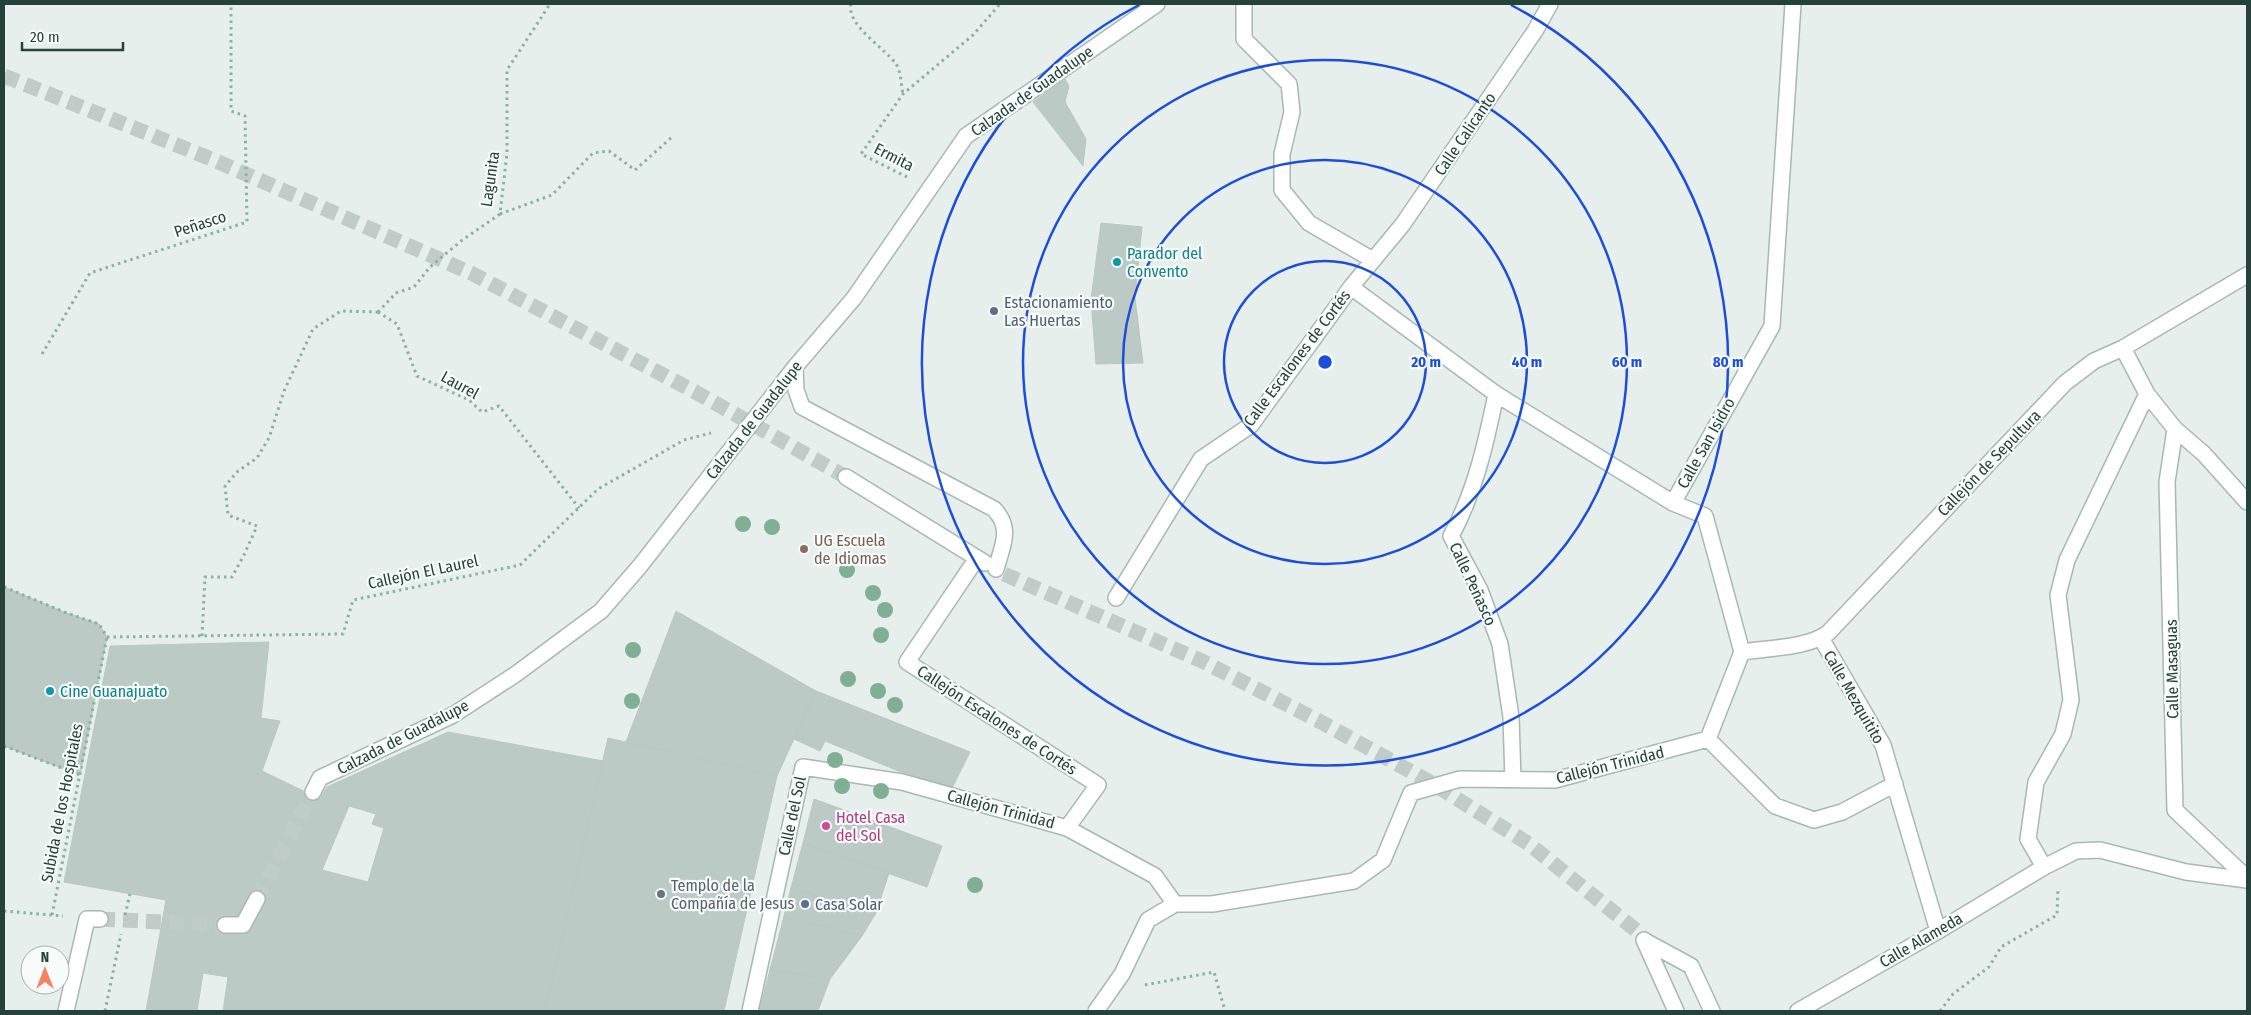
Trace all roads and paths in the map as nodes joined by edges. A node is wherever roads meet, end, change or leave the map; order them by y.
1 (231, 4) edge
2 (550, 4) edge
3 (851, 4) edge
4 (1000, 4) edge
5 (1157, 4) edge
6 (1244, 4) edge
7 (1550, 4) edge
8 (1793, 4) edge
9 (903, 94) junction
10 (672, 137) dead end
11 (928, 188) junction
12 (500, 214) junction
13 (1373, 260) junction
14 (2247, 275) edge
15 (1351, 287) junction
16 (378, 312) junction
17 (2123, 348) junction
18 (42, 354) dead end
19 (795, 367) junction
20 (1496, 394) junction
21 (2147, 394) junction
22 (2175, 429) junction
23 (716, 432) dead end
24 (846, 477) tunnel mouth
25 (2247, 502) edge
26 (1673, 503) junction
27 (579, 508) junction
28 (976, 558) junction
29 (4, 587) edge
30 (1116, 598) dead end
31 (202, 636) junction
32 (107, 637) junction
33 (1821, 638) junction
34 (1742, 652) junction
35 (1708, 740) junction
36 (4, 746) edge
37 (803, 767) joint
38 (80, 775) junction
39 (1514, 780) junction
40 (1895, 784) junction
41 (313, 792) tunnel mouth
42 (1067, 828) junction
43 (2044, 867) junction
44 (2247, 879) edge
45 (130, 894) dead end
46 (257, 899) tunnel mouth
47 (1174, 904) junction
48 (4, 911) edge
49 (93, 919) dead end
50 (124, 923) dead end
51 (225, 925) tunnel mouth
52 (1938, 931) junction
53 (122, 933) dead end
54 (1122, 974) junction
55 (66, 1011) edge
56 (105, 1011) edge
57 (750, 1011) edge
58 (1096, 1011) edge
59 (1225, 1011) edge
60 (1676, 1011) edge
61 (1712, 1011) edge
62 (1798, 1011) edge
63 (1940, 1011) edge

1 - 18 path, Peñasco
2 - 12 path, Lagunita
3 - 9 path
4 - 9 path, Ermita
5 - 11 street, Calzada de Guadalupe
6 - 13 street
7 - 13 street, Calle Calicanto
8 - 26 street, Calle San Isidro
9 - 11 path, Ermita
10 - 12 path
11 - 19 street, Calzada de Guadalupe
12 - 16 path, Lagunita
13 - 15 street, Calle Escalones de Cortés
14 - 17 street, Callejón de Sepultura
15 - 20 street, Calle San Isidro
15 - 30 street, Calle Escalones de Cortés
16 - 27 path, Laurel
16 - 31 path
17 - 21 street
17 - 33 street, Callejón de Sepultura
19 - 28 street
19 - 41 street, Calzada de Guadalupe
20 - 26 street, Calle San Isidro
20 - 39 street, Calle Peñasco
21 - 22 street
21 - 43 street
22 - 25 street
22 - 44 street, Calle Masaguas
23 - 27 path, Callejón El Laurel
24 - 28 street
26 - 34 street
27 - 31 path, Callejón El Laurel
28 - 42 street, Callejón Escalones de Cortés
29 - 32 path
31 - 32 path, Callejón El Laurel
32 - 38 path, Subida de los Hospitales
33 - 34 street
33 - 40 street, Calle Mezquitito
34 - 35 street
35 - 39 street, Callejón Trinidad
35 - 40 street
36 - 38 path
37 - 42 street, Callejón Trinidad
37 - 57 street, Calle del Sol
38 - 48 path, Subida de los Hospitales
39 - 47 street, Callejón Trinidad
40 - 52 street, Calle Mezquitito
42 - 47 street, Callejón Trinidad
43 - 44 street, Calle Alameda
43 - 52 street, Calle Alameda
43 - 63 path
45 - 50 path
46 - 51 street
47 - 54 street
49 - 55 street
52 - 62 street, Calle Alameda
53 - 56 path
54 - 58 street
54 - 59 path
60 - 61 street

